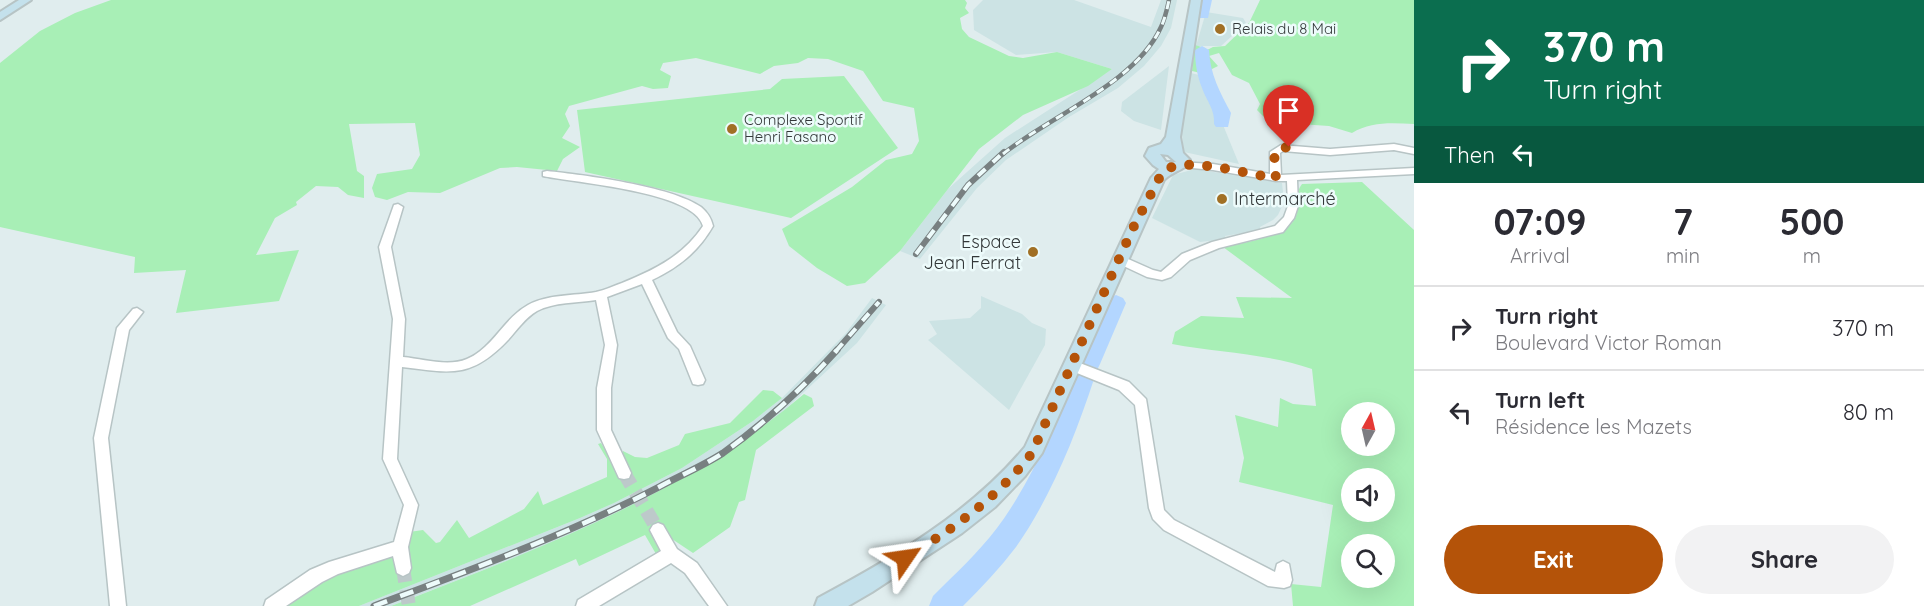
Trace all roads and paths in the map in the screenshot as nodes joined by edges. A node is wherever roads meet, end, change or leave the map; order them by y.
1 (21, 0) edge
2 (26, 0) edge
3 (1196, 0) edge
4 (0, 15) edge
5 (1414, 151) edge
6 (1170, 159) junction
7 (1414, 171) edge
8 (547, 174) dead end
9 (1276, 178) junction
10 (1292, 178) junction
11 (398, 207) dead end
12 (1119, 259) junction
13 (645, 279) junction
14 (601, 295) junction
15 (137, 312) dead end
16 (397, 362) junction
17 (1072, 364) junction
18 (698, 380) dead end
19 (624, 473) tunnel mouth
20 (658, 530) tunnel mouth
21 (400, 547) junction
22 (671, 554) junction
23 (403, 568) tunnel mouth
24 (1283, 568) dead end
25 (118, 606) edge
26 (272, 606) edge
27 (584, 606) edge
28 (719, 606) edge
29 (826, 606) edge

1 - 4 main road
2 - 4 main road
3 - 6 main road
5 - 9 street
6 - 9 street
6 - 12 main road
7 - 10 street
8 - 13 street
9 - 10 street
10 - 12 street
11 - 16 street
12 - 17 main road
13 - 14 street
13 - 18 street
14 - 16 street
14 - 19 street
15 - 25 street
16 - 21 street
17 - 24 street
17 - 29 main road
20 - 22 street
21 - 23 street
21 - 26 street
22 - 27 street
22 - 28 street

